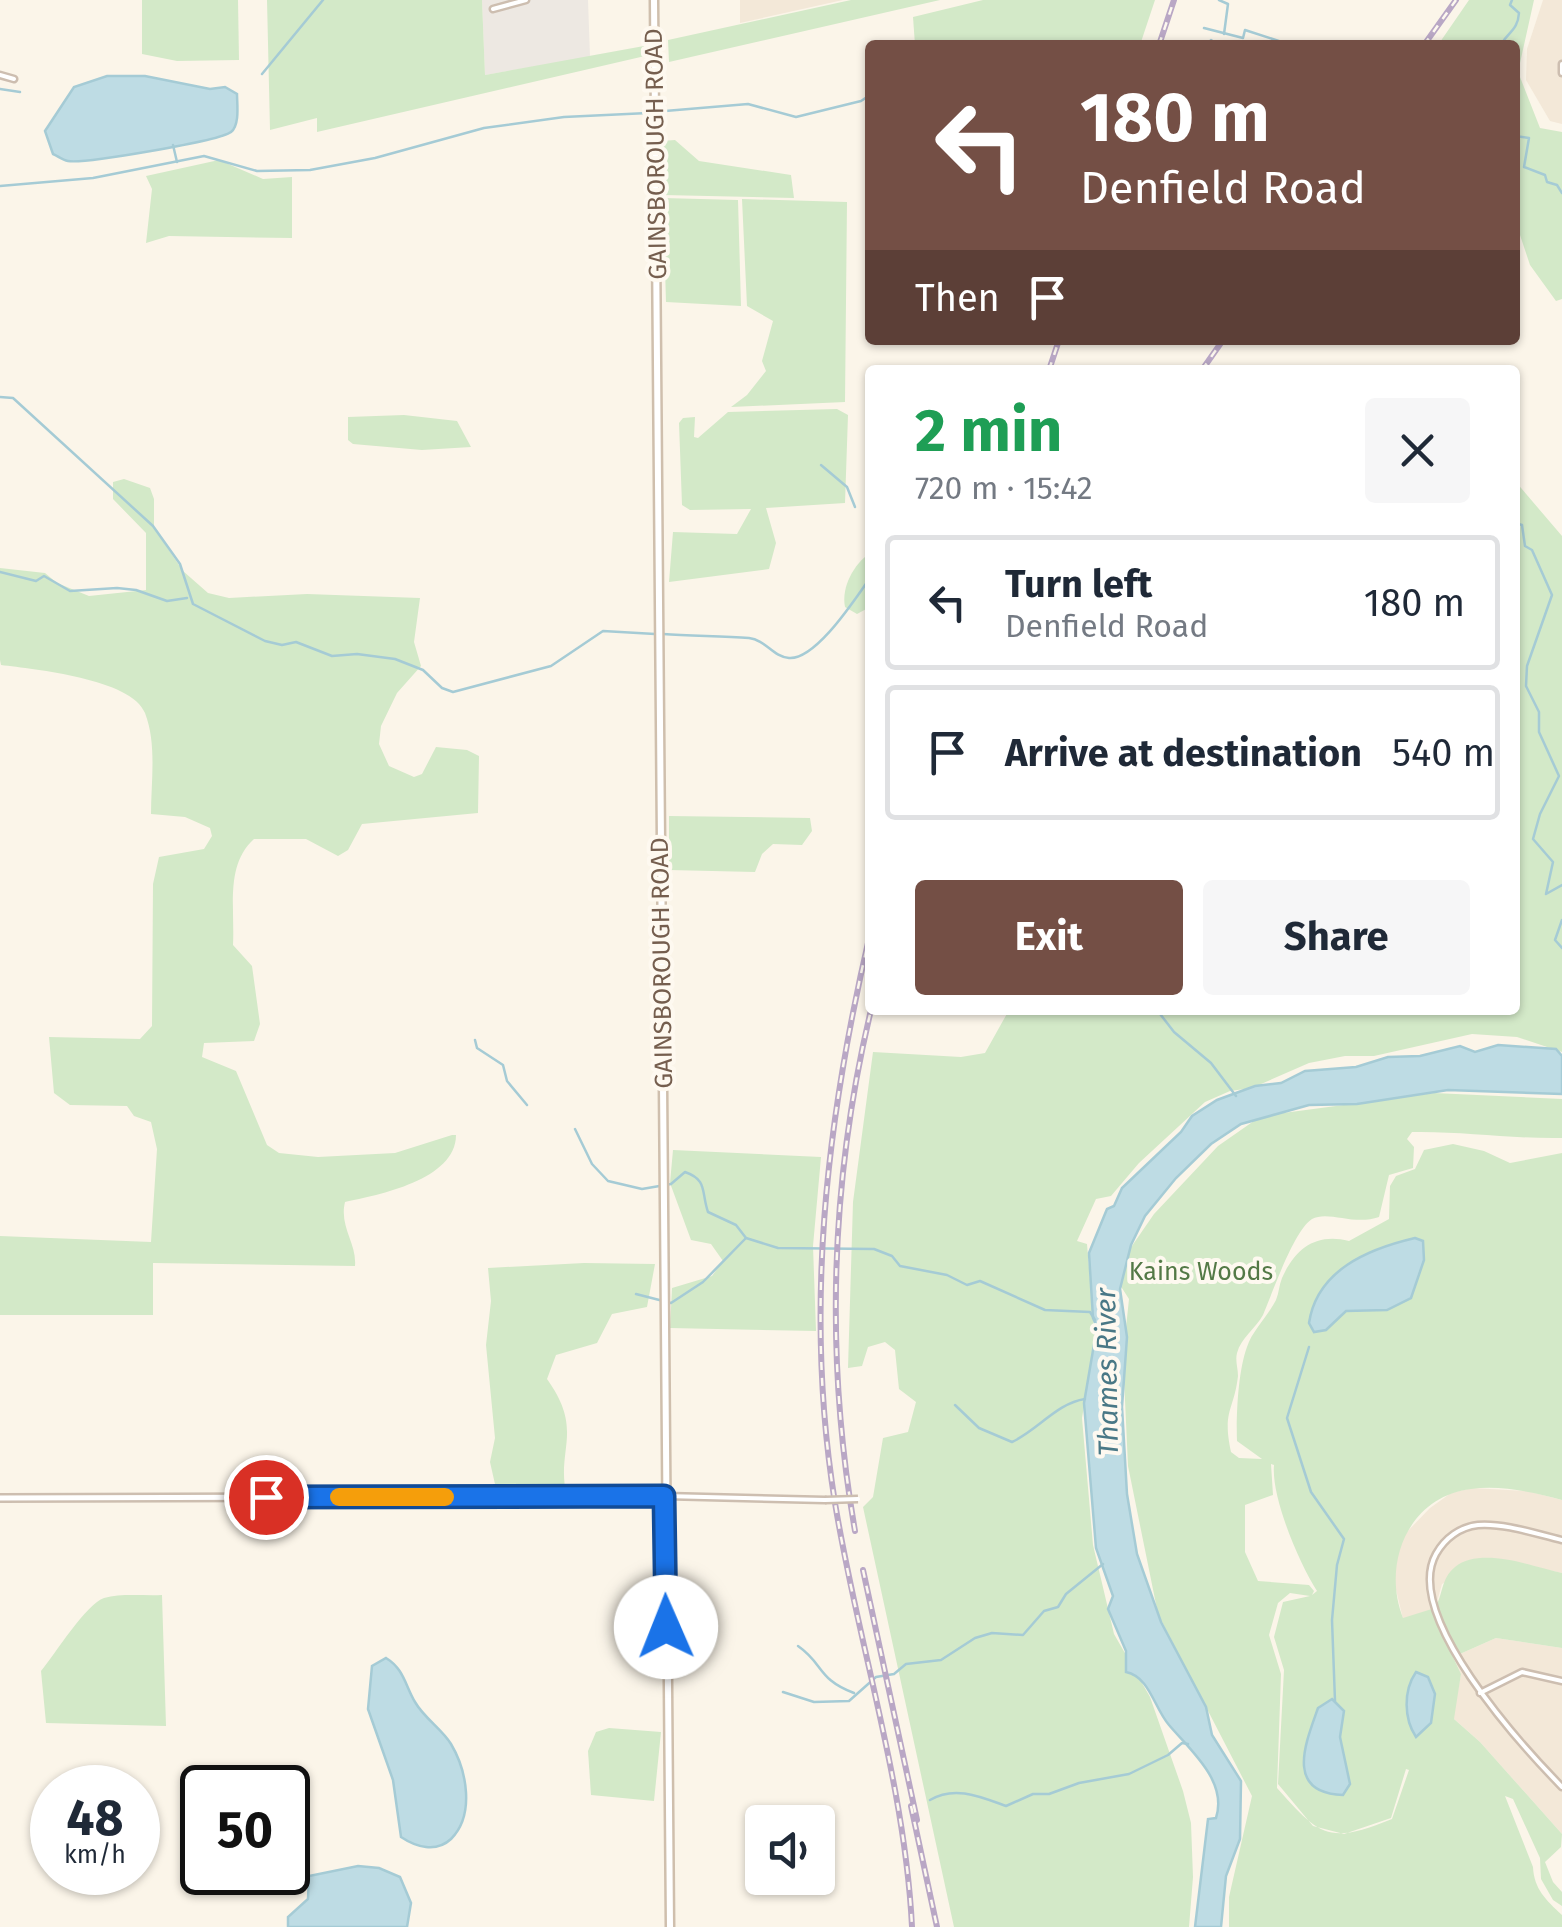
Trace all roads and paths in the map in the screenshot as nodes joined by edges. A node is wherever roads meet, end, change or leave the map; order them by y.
1 (526, 0) edge
2 (654, 0) edge
3 (493, 9) dead end
4 (1562, 64) edge
5 (1562, 73) edge
6 (0, 76) edge
7 (14, 79) dead end
8 (664, 1496) junction
9 (0, 1498) edge
10 (867, 1498) dead end
11 (1562, 1540) edge
12 (1562, 1681) edge
13 (1480, 1693) junction
14 (1562, 1786) edge
15 (670, 1927) edge

1 - 3 street
2 - 8 main road, GAINSBOROUGH ROAD
4 - 5 street
6 - 7 street
8 - 9 street
8 - 10 street, bridge
8 - 15 main road, GAINSBOROUGH ROAD
11 - 13 street
12 - 13 street
13 - 14 street

